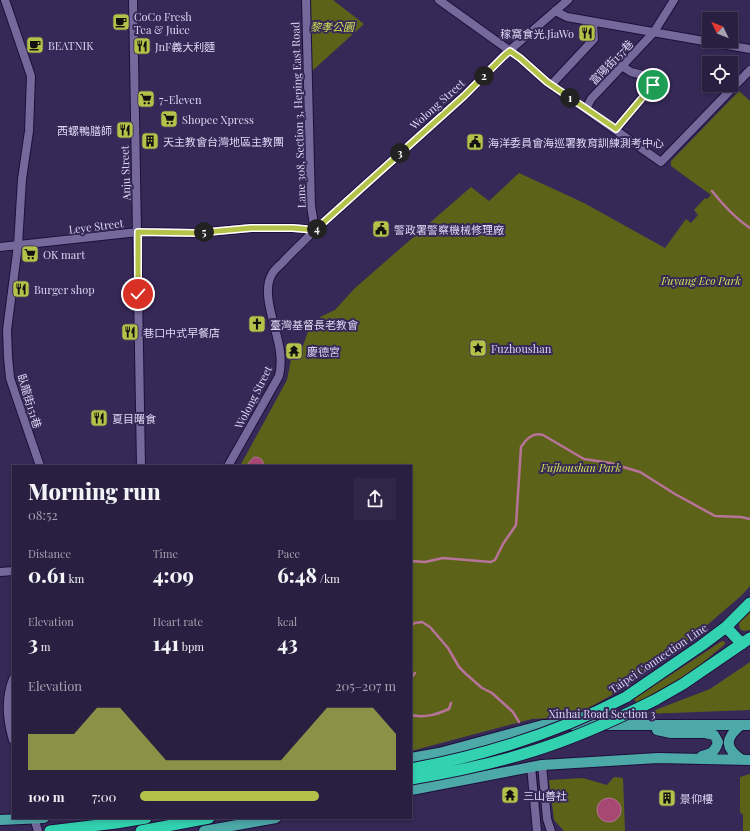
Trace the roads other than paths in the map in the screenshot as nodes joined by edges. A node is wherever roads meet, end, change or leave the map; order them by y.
1 (4, 0) edge
2 (133, 0) edge
3 (306, 0) edge
4 (439, 0) edge
5 (568, 0) edge
6 (674, 0) edge
7 (555, 11) junction
8 (593, 22) junction
9 (654, 32) junction
10 (750, 49) edge
11 (510, 51) junction
12 (622, 66) junction
13 (750, 70) edge
14 (551, 85) junction
15 (586, 109) junction
16 (616, 129) junction
17 (315, 230) junction
18 (138, 232) junction
19 (18, 245) junction
20 (0, 247) edge
21 (40, 465) edge
22 (141, 465) edge
23 (229, 465) edge
24 (12, 571) edge
25 (0, 572) edge
26 (750, 603) edge
27 (726, 626) junction
28 (746, 641) edge
29 (12, 683) edge
30 (746, 725) edge
31 (639, 726) junction
32 (12, 736) edge
33 (412, 758) edge
34 (689, 758) junction
35 (746, 760) edge
36 (542, 765) junction
37 (530, 766) junction
38 (412, 769) edge
39 (412, 779) edge
40 (412, 790) edge
41 (18, 819) edge
42 (37, 819) edge
43 (140, 819) edge
44 (204, 819) edge
45 (270, 819) edge
46 (0, 820) edge
47 (38, 831) edge
48 (50, 831) edge
49 (141, 831) edge
50 (204, 831) edge
51 (536, 831) edge
52 (551, 831) edge

1 - 19 street, 臥龍街151巷
2 - 18 street, Anju Street
3 - 17 street, Lane 308, Section 3, Heping East Road
4 - 11 street
5 - 7 street, Wolong Street
6 - 9 street, 富陽街157巷
7 - 8 street
7 - 11 street, Wolong Street
8 - 9 street
8 - 14 street
9 - 10 street
9 - 12 street, 富陽街157巷
11 - 14 street
11 - 17 street, Wolong Street
12 - 15 street, 富陽街157巷
12 - 16 street
13 - 16 street
14 - 15 street
15 - 16 street
17 - 18 street, Leye Street
17 - 23 street, Wolong Street
18 - 19 street, Leye Street
18 - 22 street, Anju Street
19 - 20 street, Leye Street
19 - 21 street, 臥龍街151巷
24 - 25 street
26 - 27 highway, Taipei Connection Line
27 - 28 highway
27 - 38 highway, Taipei Connection Line, bridge
28 - 39 highway, bridge
29 - 32 street
30 - 31 main road, Xinhai Road Section 3
30 - 35 main road
31 - 33 main road, Xinhai Road Section 3
31 - 34 main road
34 - 35 main road
34 - 36 main road
36 - 37 main road
36 - 52 street
37 - 40 main road
37 - 51 street
41 - 46 main road
42 - 47 street
43 - 48 highway
44 - 49 highway
45 - 50 main road

